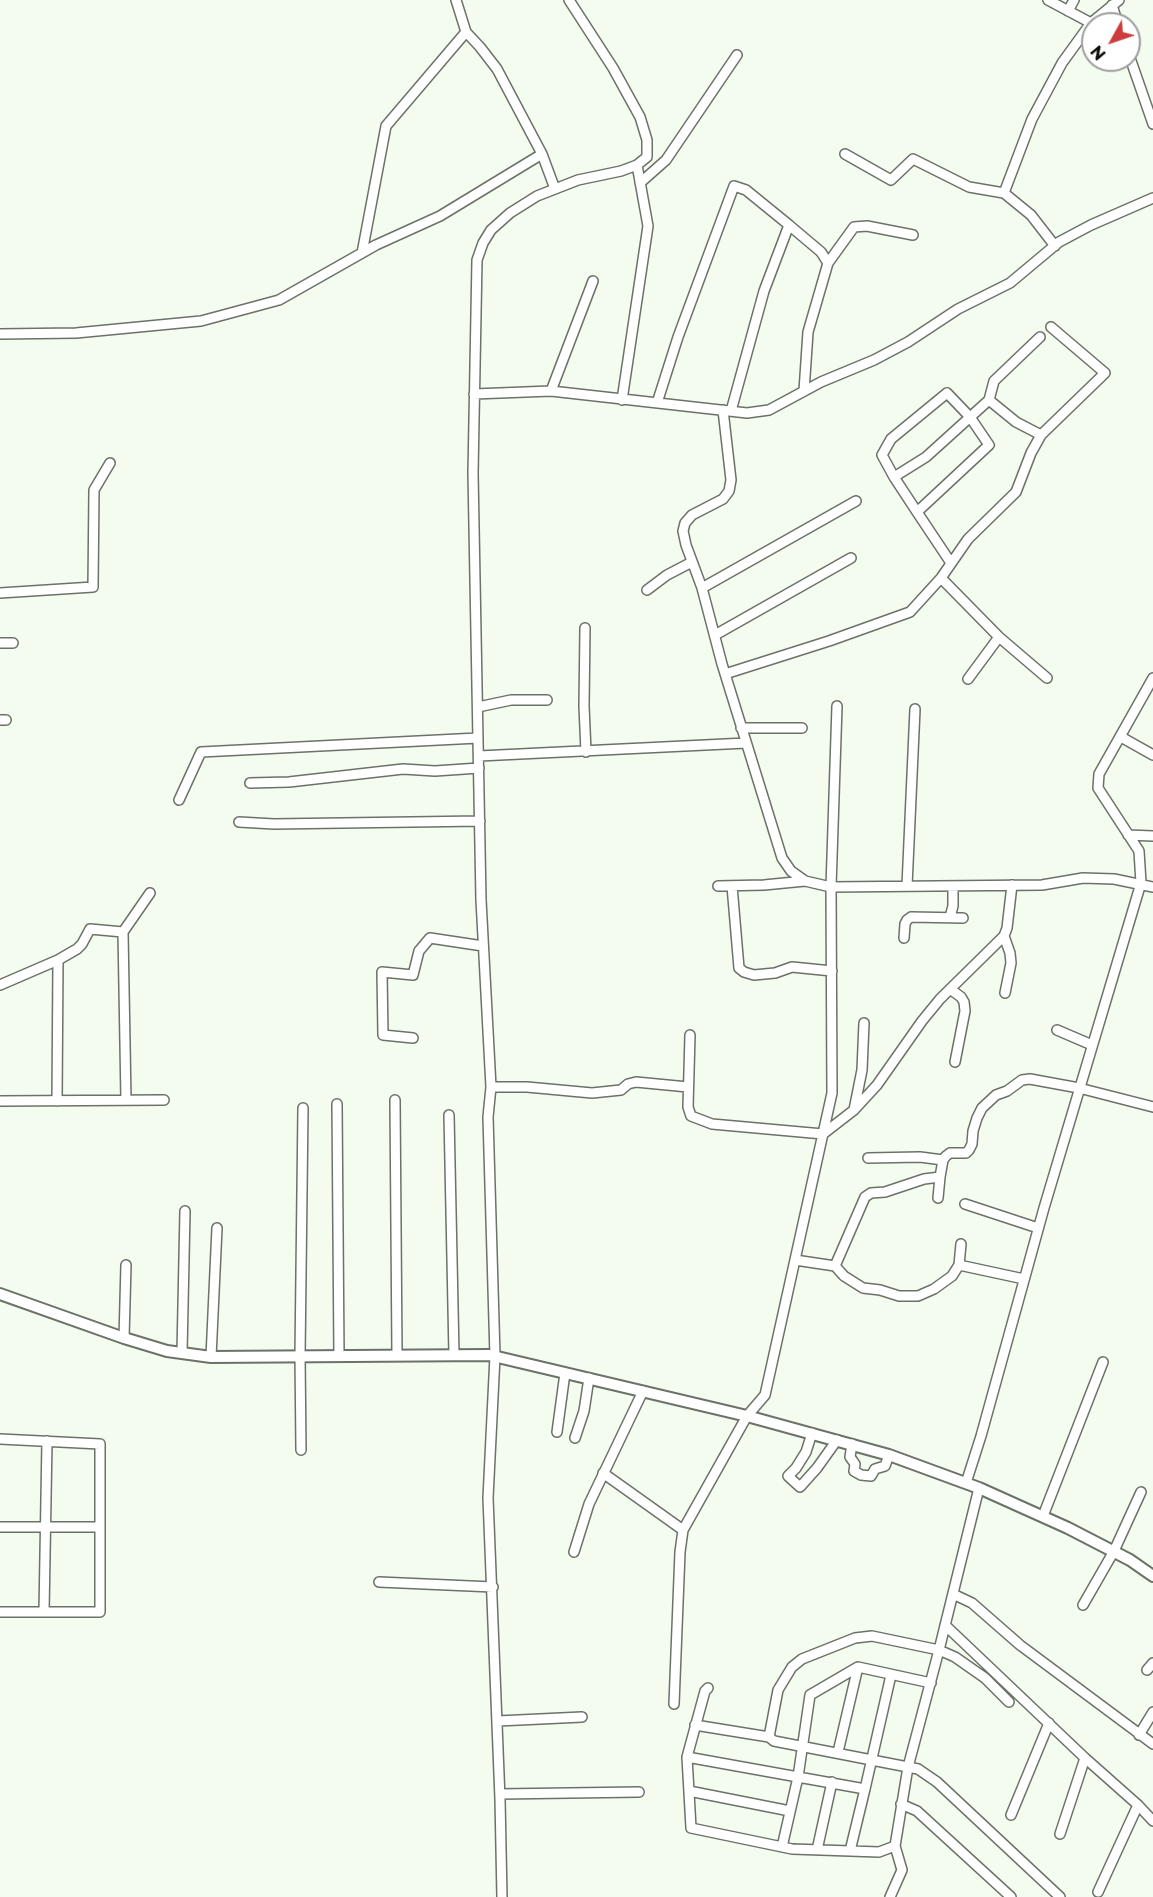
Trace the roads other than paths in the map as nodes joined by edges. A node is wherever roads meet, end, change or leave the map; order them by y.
1 (456, 0) edge
2 (569, 0) edge
3 (1048, 0) edge
4 (1074, 0) edge
5 (1115, 2) edge
6 (1068, 11) junction
7 (1104, 12) edge
8 (1081, 18) edge
9 (466, 32) junction
10 (1081, 37) edge
11 (736, 55) dead end
12 (1135, 72) edge
13 (1153, 124) edge
14 (542, 154) junction
15 (845, 154) dead end
16 (637, 165) junction
17 (640, 183) junction
18 (555, 189) junction
19 (1004, 193) junction
20 (1153, 198) edge
21 (789, 225) junction
22 (913, 235) dead end
23 (1055, 246) junction
24 (362, 253) junction
25 (828, 263) junction
26 (593, 281) dead end
27 (1051, 327) dead end
28 (0, 333) edge
29 (1040, 337) dead end
30 (550, 391) junction
31 (804, 391) junction
32 (474, 394) junction
33 (622, 400) junction
34 (989, 400) junction
35 (657, 403) junction
36 (727, 411) junction
37 (970, 417) junction
38 (1041, 435) junction
39 (110, 463) dead end
40 (894, 477) junction
41 (856, 501) dead end
42 (917, 512) junction
43 (851, 558) dead end
44 (692, 561) junction
45 (951, 563) junction
46 (941, 578) junction
47 (702, 588) junction
48 (647, 590) dead end
49 (0, 593) edge
50 (585, 628) dead end
51 (715, 635) junction
52 (999, 636) junction
53 (0, 643) edge
54 (13, 643) dead end
55 (725, 674) junction
56 (1047, 678) dead end
57 (1153, 678) edge
58 (968, 680) dead end
59 (547, 700) dead end
60 (478, 706) junction
61 (837, 706) dead end
62 (915, 709) dead end
63 (741, 728) junction
64 (802, 728) dead end
65 (1121, 737) junction
66 (478, 738) junction
67 (746, 743) junction
68 (586, 752) junction
69 (1153, 755) edge
70 (479, 756) junction
71 (479, 768) junction
72 (250, 783) dead end
73 (179, 800) dead end
74 (480, 821) junction
75 (239, 822) dead end
76 (1128, 835) junction
77 (1153, 836) edge
78 (805, 881) junction
79 (1141, 883) junction
80 (1012, 885) junction
81 (718, 886) dead end
82 (732, 886) junction
83 (831, 886) junction
84 (907, 886) junction
85 (953, 886) junction
86 (1153, 887) edge
87 (150, 893) dead end
88 (950, 917) junction
89 (963, 918) dead end
90 (123, 932) junction
91 (1005, 936) junction
92 (904, 938) dead end
93 (483, 946) junction
94 (58, 960) junction
95 (831, 971) junction
96 (0, 985) edge
97 (950, 989) junction
98 (1005, 993) dead end
99 (864, 1023) dead end
100 (1057, 1030) dead end
101 (690, 1035) dead end
102 (413, 1038) dead end
103 (1092, 1045) junction
104 (955, 1062) dead end
105 (491, 1087) junction
106 (688, 1087) junction
107 (1079, 1088) junction
108 (126, 1100) junction
109 (164, 1100) dead end
110 (0, 1101) edge
111 (57, 1101) junction
112 (395, 1101) dead end
113 (337, 1104) dead end
114 (1153, 1107) edge
115 (303, 1108) dead end
116 (854, 1110) junction
117 (449, 1115) dead end
118 (823, 1134) junction
119 (868, 1158) dead end
120 (943, 1160) junction
121 (940, 1177) junction
122 (938, 1198) dead end
123 (965, 1204) dead end
124 (185, 1211) dead end
125 (217, 1228) dead end
126 (1038, 1228) junction
127 (961, 1244) dead end
128 (795, 1260) junction
129 (126, 1265) dead end
130 (958, 1265) junction
131 (835, 1266) junction
132 (1024, 1279) junction
133 (0, 1294) edge
134 (124, 1338) junction
135 (182, 1353) junction
136 (397, 1355) junction
137 (454, 1355) junction
138 (300, 1356) junction
139 (339, 1356) junction
140 (495, 1356) junction
141 (211, 1357) junction
142 (1103, 1362) dead end
143 (565, 1373) junction
144 (589, 1378) junction
145 (643, 1391) junction
146 (747, 1416) junction
147 (556, 1432) dead end
148 (812, 1433) junction
149 (575, 1438) dead end
150 (0, 1439) edge
151 (837, 1440) junction
152 (47, 1441) junction
153 (852, 1444) junction
154 (301, 1450) dead end
155 (889, 1455) junction
156 (603, 1473) junction
157 (966, 1482) junction
158 (979, 1488) junction
159 (1141, 1492) dead end
160 (1043, 1516) junction
161 (0, 1527) edge
162 (46, 1527) junction
163 (100, 1527) junction
164 (683, 1530) junction
165 (1114, 1551) junction
166 (574, 1552) dead end
167 (1153, 1576) edge
168 (379, 1582) dead end
169 (492, 1587) junction
170 (953, 1594) junction
171 (1083, 1605) dead end
172 (0, 1612) edge
173 (44, 1612) junction
174 (945, 1625) junction
175 (939, 1650) junction
176 (858, 1667) junction
177 (891, 1675) junction
178 (931, 1683) junction
179 (708, 1688) dead end
180 (1009, 1702) dead end
181 (674, 1704) dead end
182 (1153, 1712) edge
183 (582, 1717) dead end
184 (498, 1721) junction
185 (1048, 1723) junction
186 (695, 1725) junction
187 (1139, 1735) junction
188 (769, 1737) junction
189 (1153, 1744) edge
190 (801, 1745) junction
191 (838, 1752) junction
192 (687, 1757) junction
193 (1085, 1758) junction
194 (872, 1759) junction
195 (908, 1767) junction
196 (798, 1777) junction
197 (832, 1782) junction
198 (866, 1790) junction
199 (689, 1791) junction
200 (639, 1792) dead end
201 (500, 1794) junction
202 (901, 1804) junction
203 (1138, 1805) junction
204 (790, 1811) junction
205 (1011, 1815) dead end
206 (1153, 1821) edge
207 (1060, 1834) dead end
208 (895, 1846) junction
209 (782, 1847) junction
210 (817, 1850) junction
211 (850, 1851) junction
212 (1098, 1892) dead end
213 (502, 1897) edge
214 (890, 1897) edge
215 (1011, 1897) edge
216 (1060, 1897) edge

1 - 9 street
2 - 16 street
3 - 6 street
4 - 6 street
5 - 7 street
6 - 8 street
9 - 14 street
9 - 24 street
10 - 19 street
11 - 17 street
12 - 13 street
14 - 18 street
14 - 24 street
15 - 19 street
16 - 17 street
16 - 18 street
17 - 33 street
18 - 32 street
19 - 23 street
20 - 23 street
21 - 25 street
21 - 35 street
21 - 36 street
22 - 25 street
23 - 31 street
24 - 28 street
25 - 31 street
26 - 30 street
27 - 38 street
29 - 34 street
30 - 32 street
30 - 33 street
31 - 36 street
32 - 60 street
33 - 35 street
34 - 37 street
34 - 38 street
35 - 36 street
36 - 44 street
37 - 40 street
37 - 40 street
37 - 42 street
38 - 45 street
39 - 49 street
40 - 42 street
41 - 47 street
42 - 45 street
43 - 51 street
44 - 47 street
44 - 48 street
45 - 46 street
46 - 52 street
46 - 55 street
47 - 51 street
50 - 68 street
51 - 55 street
52 - 56 street
52 - 58 street
53 - 54 street
55 - 63 street
57 - 65 street
59 - 60 street
60 - 66 street
61 - 83 street
62 - 84 street
63 - 64 street
63 - 67 street
65 - 69 street
65 - 76 street
66 - 70 street
66 - 73 street
67 - 68 street
67 - 78 street
68 - 70 street
70 - 71 street
71 - 72 street
71 - 74 street
74 - 75 street
74 - 93 street
76 - 77 street
76 - 79 street
78 - 82 street
78 - 83 street
79 - 80 street
79 - 86 street
79 - 103 street
80 - 85 street
80 - 91 street
81 - 82 street
82 - 95 street
83 - 84 street
83 - 95 street
84 - 85 street
85 - 88 street
87 - 90 street
88 - 89 street
88 - 92 street
90 - 94 street
90 - 108 street
91 - 97 street
91 - 98 street
93 - 102 street
93 - 105 street
94 - 96 street
94 - 111 street
95 - 118 street
97 - 104 street
97 - 116 street
99 - 116 street
100 - 103 street
101 - 106 street
103 - 107 street
105 - 106 street
105 - 140 street
106 - 118 street
107 - 114 street
107 - 120 street
107 - 126 street
108 - 109 street
108 - 111 street
110 - 111 street
112 - 136 street
113 - 139 street
115 - 138 street
116 - 118 street
117 - 137 street
118 - 128 street
119 - 120 street
120 - 121 street
121 - 122 street
121 - 131 street
123 - 126 street
124 - 135 street
125 - 141 street
126 - 132 street
127 - 130 street
128 - 131 street
128 - 146 street
129 - 134 street
130 - 131 street
130 - 132 street
132 - 157 street
133 - 134 street
134 - 135 street
135 - 141 street
136 - 137 street
136 - 139 street
137 - 140 street
138 - 139 street
138 - 141 street
138 - 154 street
140 - 143 street
140 - 169 street
142 - 160 street
143 - 144 street
143 - 147 street
144 - 145 street
144 - 149 street
145 - 146 street
145 - 156 street
146 - 148 street
146 - 164 street
148 - 151 street
148 - 151 street
150 - 152 street
151 - 153 street
152 - 162 street
152 - 163 street
153 - 155 street
153 - 155 street
155 - 157 street
156 - 164 street
156 - 166 street
157 - 158 street
158 - 160 street
158 - 170 street
159 - 165 street
160 - 165 street
161 - 162 street
162 - 163 street
162 - 173 street
163 - 173 street
164 - 181 street
165 - 167 street
165 - 171 street
168 - 169 street
169 - 184 street
170 - 174 street
170 - 187 street
172 - 173 street
174 - 175 street
174 - 185 street
175 - 178 street
175 - 180 street
175 - 188 street
176 - 177 street
176 - 190 street
176 - 191 street
177 - 178 street
177 - 194 street
178 - 195 street
179 - 186 street
182 - 187 street
183 - 184 street
184 - 201 street
185 - 193 street
185 - 205 street
186 - 188 street
186 - 192 street
187 - 189 street
188 - 190 street
190 - 191 street
190 - 196 street
191 - 194 street
192 - 196 street
192 - 199 street
193 - 203 street
193 - 207 street
194 - 195 street
194 - 198 street
195 - 202 street
195 - 216 street
196 - 197 street
196 - 204 street
197 - 198 street
197 - 210 street
198 - 211 street
199 - 204 street
199 - 209 street
200 - 201 street
201 - 213 street
202 - 208 street
202 - 215 street
203 - 206 street
203 - 212 street
204 - 209 street
208 - 211 street
208 - 214 street
209 - 210 street
210 - 211 street

